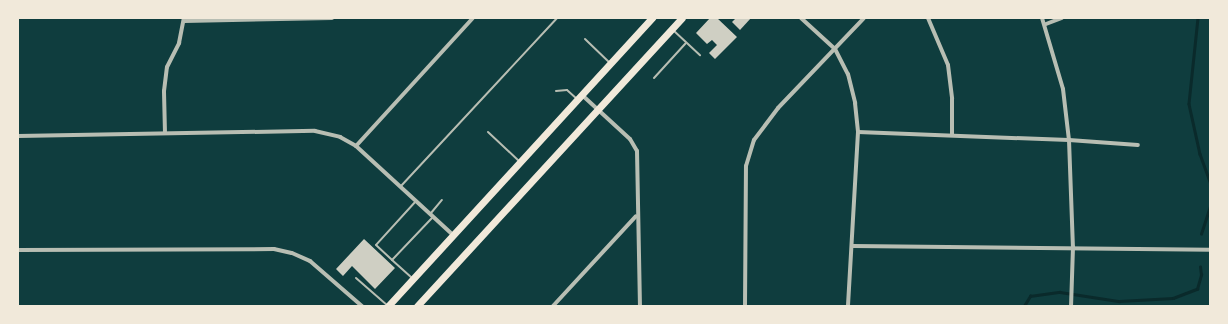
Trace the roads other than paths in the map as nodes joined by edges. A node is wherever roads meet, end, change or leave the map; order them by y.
1 (332, 18) edge
2 (473, 18) edge
3 (557, 18) edge
4 (652, 18) edge
5 (682, 18) edge
6 (801, 18) edge
7 (864, 18) edge
8 (928, 18) edge
9 (1042, 18) edge
10 (1062, 18) edge
11 (184, 19) edge
12 (1046, 24) junction
13 (672, 29) junction
14 (585, 39) dead end
15 (686, 43) junction
16 (835, 49) junction
17 (700, 56) dead end
18 (610, 64) junction
19 (654, 78) dead end
20 (556, 91) dead end
21 (580, 97) junction
22 (598, 109) junction
23 (488, 132) dead end
24 (858, 132) junction
25 (165, 133) junction
26 (952, 135) junction
27 (18, 136) edge
28 (1069, 140) junction
29 (1138, 145) dead end
30 (356, 146) junction
31 (520, 162) junction
32 (400, 187) junction
33 (442, 200) dead end
34 (416, 201) junction
35 (432, 215) junction
36 (636, 216) junction
37 (453, 235) junction
38 (853, 246) junction
39 (1073, 247) junction
40 (18, 250) edge
41 (1210, 250) edge
42 (392, 260) junction
43 (356, 278) dead end
44 (413, 279) junction
45 (362, 306) edge
46 (388, 306) edge
47 (417, 306) edge
48 (553, 306) edge
49 (640, 306) edge
50 (745, 306) edge
51 (848, 306) edge
52 (1071, 306) edge

1 - 11 street
2 - 30 street
3 - 32 lane
4 - 18 highway
5 - 13 highway
6 - 16 street
7 - 16 street
8 - 26 street
9 - 12 street
10 - 12 street
11 - 25 street
12 - 28 street
13 - 15 lane
13 - 22 highway
14 - 18 lane
15 - 17 lane
15 - 19 lane
16 - 24 street
16 - 50 street
18 - 21 highway
20 - 21 lane
21 - 22 street
21 - 31 highway
22 - 36 street
22 - 47 highway
23 - 31 lane
24 - 26 street
24 - 38 street
25 - 27 street
25 - 30 street
26 - 28 street
28 - 29 street
28 - 39 street
30 - 32 street
31 - 37 highway
32 - 34 street
33 - 35 lane
34 - 35 street
34 - 42 lane
35 - 37 street
35 - 42 lane
36 - 48 street
36 - 49 street
37 - 44 highway
38 - 39 street
38 - 51 street
39 - 41 street
39 - 52 street
40 - 45 street
42 - 44 lane
43 - 46 lane
44 - 46 highway

